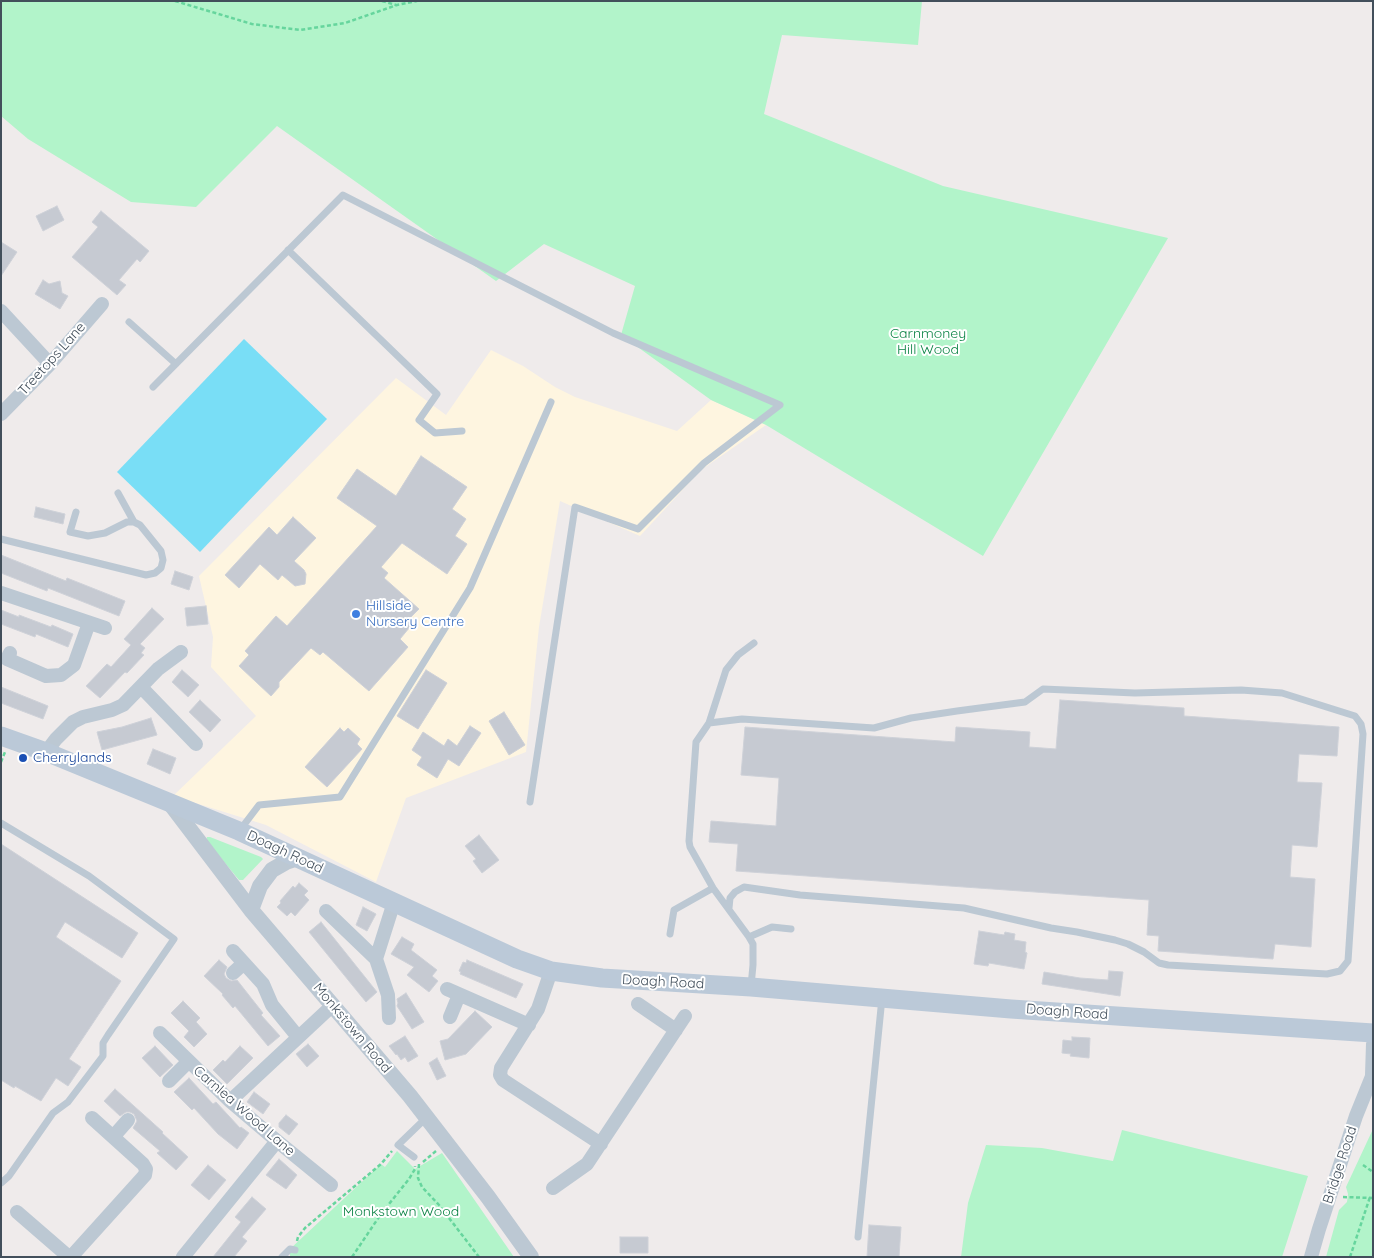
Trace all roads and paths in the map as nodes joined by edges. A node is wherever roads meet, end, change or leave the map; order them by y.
1 (175, 1) edge
2 (382, 1) edge
3 (417, 1) edge
4 (397, 5) junction
5 (288, 250) junction
6 (102, 304) dead end
7 (1, 311) edge
8 (129, 322) dead end
9 (50, 364) junction
10 (176, 364) junction
11 (153, 387) dead end
12 (551, 402) dead end
13 (1, 414) edge
14 (462, 431) dead end
15 (118, 493) dead end
16 (76, 512) dead end
17 (134, 522) junction
18 (1, 539) edge
19 (1, 593) edge
20 (89, 623) junction
21 (105, 628) dead end
22 (754, 643) dead end
23 (10, 652) dead end
24 (181, 652) dead end
25 (141, 687) junction
26 (709, 723) junction
27 (1, 736) edge
28 (196, 744) dead end
29 (46, 752) junction
30 (169, 802) junction
31 (530, 802) dead end
32 (1, 823) edge
33 (239, 831) junction
34 (298, 858) junction
35 (713, 888) junction
36 (394, 902) junction
37 (729, 908) junction
38 (251, 910) junction
39 (326, 911) dead end
40 (791, 929) dead end
41 (670, 934) dead end
42 (750, 937) junction
43 (233, 951) dead end
44 (376, 959) junction
45 (244, 962) junction
46 (551, 972) junction
47 (233, 973) dead end
48 (751, 987) junction
49 (882, 998) junction
50 (638, 1004) dead end
51 (333, 1005) junction
52 (685, 1016) dead end
53 (450, 1017) dead end
54 (389, 1018) dead end
55 (529, 1025) junction
56 (676, 1030) junction
57 (160, 1033) dead end
58 (1373, 1033) edge
59 (298, 1037) junction
60 (1373, 1044) edge
61 (188, 1062) junction
62 (1372, 1074) edge
63 (169, 1081) dead end
64 (230, 1100) junction
65 (427, 1117) junction
66 (92, 1118) dead end
67 (128, 1120) dead end
68 (113, 1137) junction
69 (277, 1141) junction
70 (446, 1143) junction
71 (601, 1144) junction
72 (398, 1145) junction
73 (414, 1157) junction
74 (420, 1165) junction
75 (1363, 1165) dead end
76 (1373, 1172) edge
77 (1, 1183) edge
78 (331, 1185) dead end
79 (553, 1188) dead end
80 (1339, 1197) dead end
81 (1372, 1198) edge
82 (17, 1212) dead end
83 (858, 1237) dead end
84 (295, 1250) joint
85 (70, 1257) edge
86 (183, 1257) edge
87 (282, 1257) edge
88 (352, 1257) edge
89 (479, 1257) edge
90 (530, 1257) edge
91 (1311, 1257) edge
92 (1350, 1257) edge

1 - 4 path
2 - 4 path
3 - 4 path
5 - 10 lane
5 - 14 lane
5 - 31 lane
6 - 9 street, Treetops Lane
7 - 9 street
8 - 10 lane
9 - 13 street, Treetops Lane
10 - 11 lane
12 - 33 lane
15 - 17 lane
16 - 17 lane
17 - 18 lane
19 - 20 street
20 - 21 street
20 - 23 street
22 - 26 lane
24 - 25 street
25 - 28 street
25 - 29 street
26 - 35 lane
26 - 37 lane
27 - 29 main road, Doagh Road
29 - 30 main road, Doagh Road
30 - 33 main road, Doagh Road
30 - 38 street, Monkstown Road
32 - 77 lane
33 - 34 main road, Doagh Road
34 - 36 main road, Doagh Road
34 - 38 street
35 - 37 lane
35 - 41 lane
36 - 44 street
36 - 46 main road, Doagh Road
37 - 42 lane
38 - 51 street, Monkstown Road
39 - 44 street
40 - 42 lane
42 - 48 lane
43 - 45 street
44 - 54 street
45 - 47 street
45 - 59 street
46 - 48 main road, Doagh Road
46 - 55 street
48 - 49 main road, Doagh Road
49 - 58 main road, Doagh Road
49 - 83 lane
50 - 56 street
51 - 59 street
51 - 65 street, Monkstown Road
52 - 56 street
53 - 55 street
55 - 71 street
56 - 71 street
57 - 61 street, Carnlea Wood Lane
59 - 64 street
60 - 62 street, Bridge Road
61 - 63 street
61 - 64 street, Carnlea Wood Lane
62 - 91 street, Bridge Road
64 - 69 street, Carnlea Wood Lane
65 - 70 street, Monkstown Road
65 - 72 lane
66 - 68 street
67 - 68 street
68 - 85 street
69 - 78 street, Carnlea Wood Lane
69 - 86 street
70 - 74 path
70 - 90 street, Monkstown Road
71 - 79 street
72 - 73 lane
72 - 84 path
73 - 74 path
73 - 88 path
74 - 89 path
75 - 76 path
80 - 81 path
81 - 92 path
82 - 85 street
84 - 87 lane

